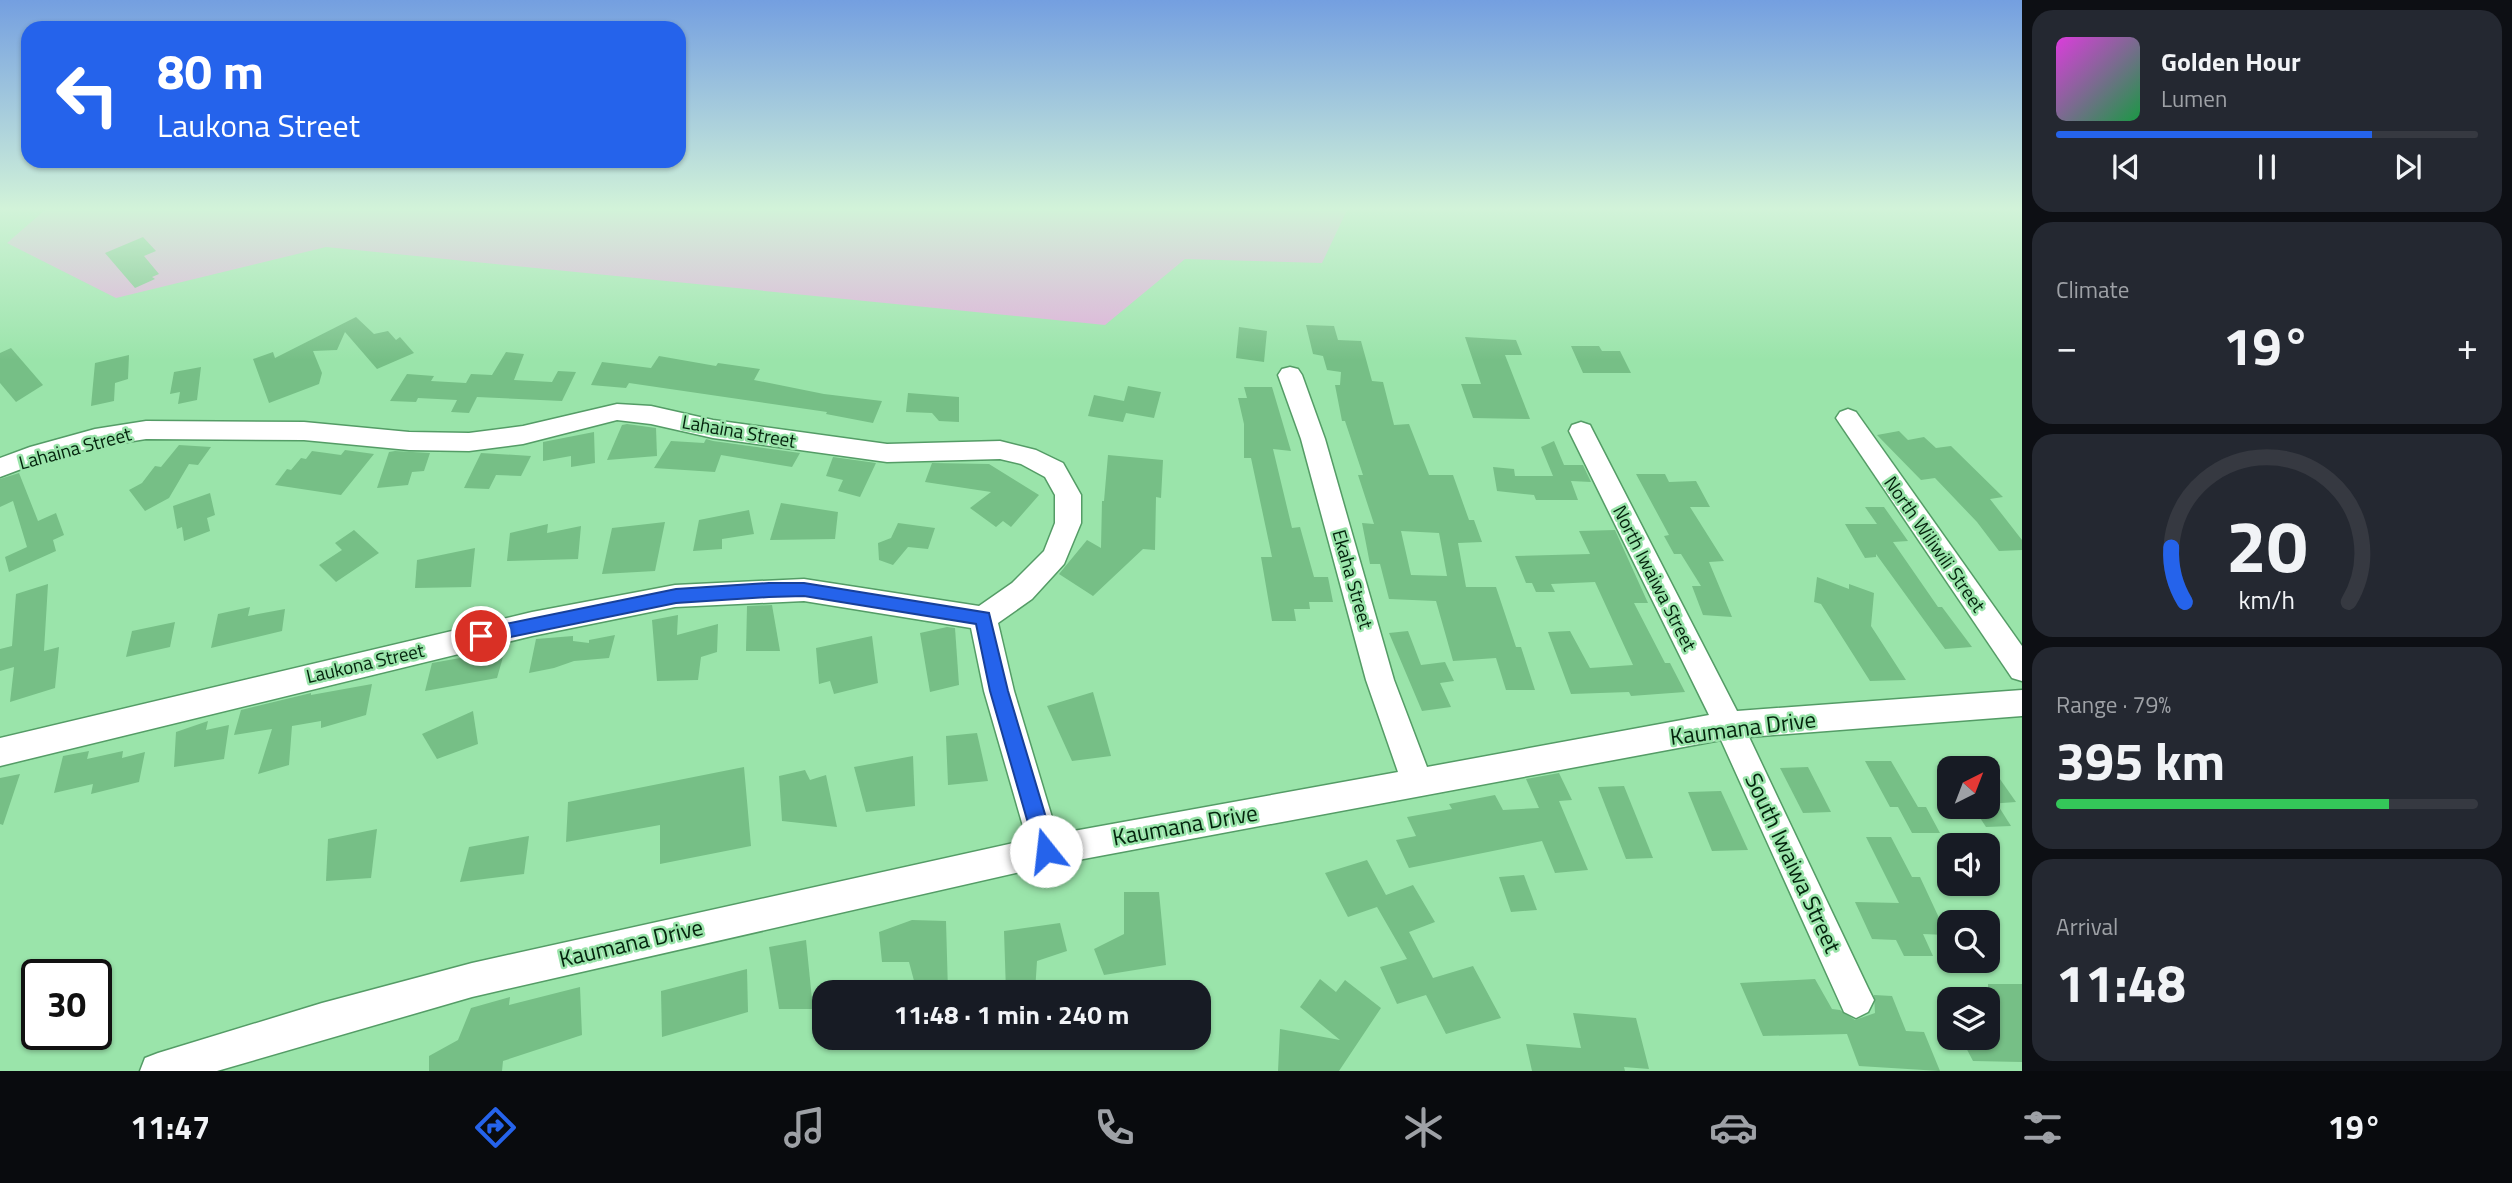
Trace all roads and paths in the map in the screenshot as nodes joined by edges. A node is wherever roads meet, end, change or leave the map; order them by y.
1 (1290, 375) dead end
2 (1848, 418) dead end
3 (1581, 431) dead end
4 (0, 468) edge
5 (983, 618) junction
6 (2022, 669) edge
7 (2022, 703) edge
8 (1729, 726) junction
9 (0, 752) edge
10 (1418, 783) junction
11 (1046, 851) junction
12 (1856, 1000) dead end
13 (158, 1071) edge

1 - 10 street, Ekaha Street
2 - 6 street, North Wiliwili Street
3 - 8 street, North Iwaiwa Street
4 - 5 street, Lahaina Street
5 - 9 street, Laukona Street
5 - 11 street
7 - 8 street, Kaumana Drive
8 - 10 street, Kaumana Drive
8 - 12 street, South Iwaiwa Street
10 - 11 street, Kaumana Drive
11 - 13 street, Kaumana Drive

